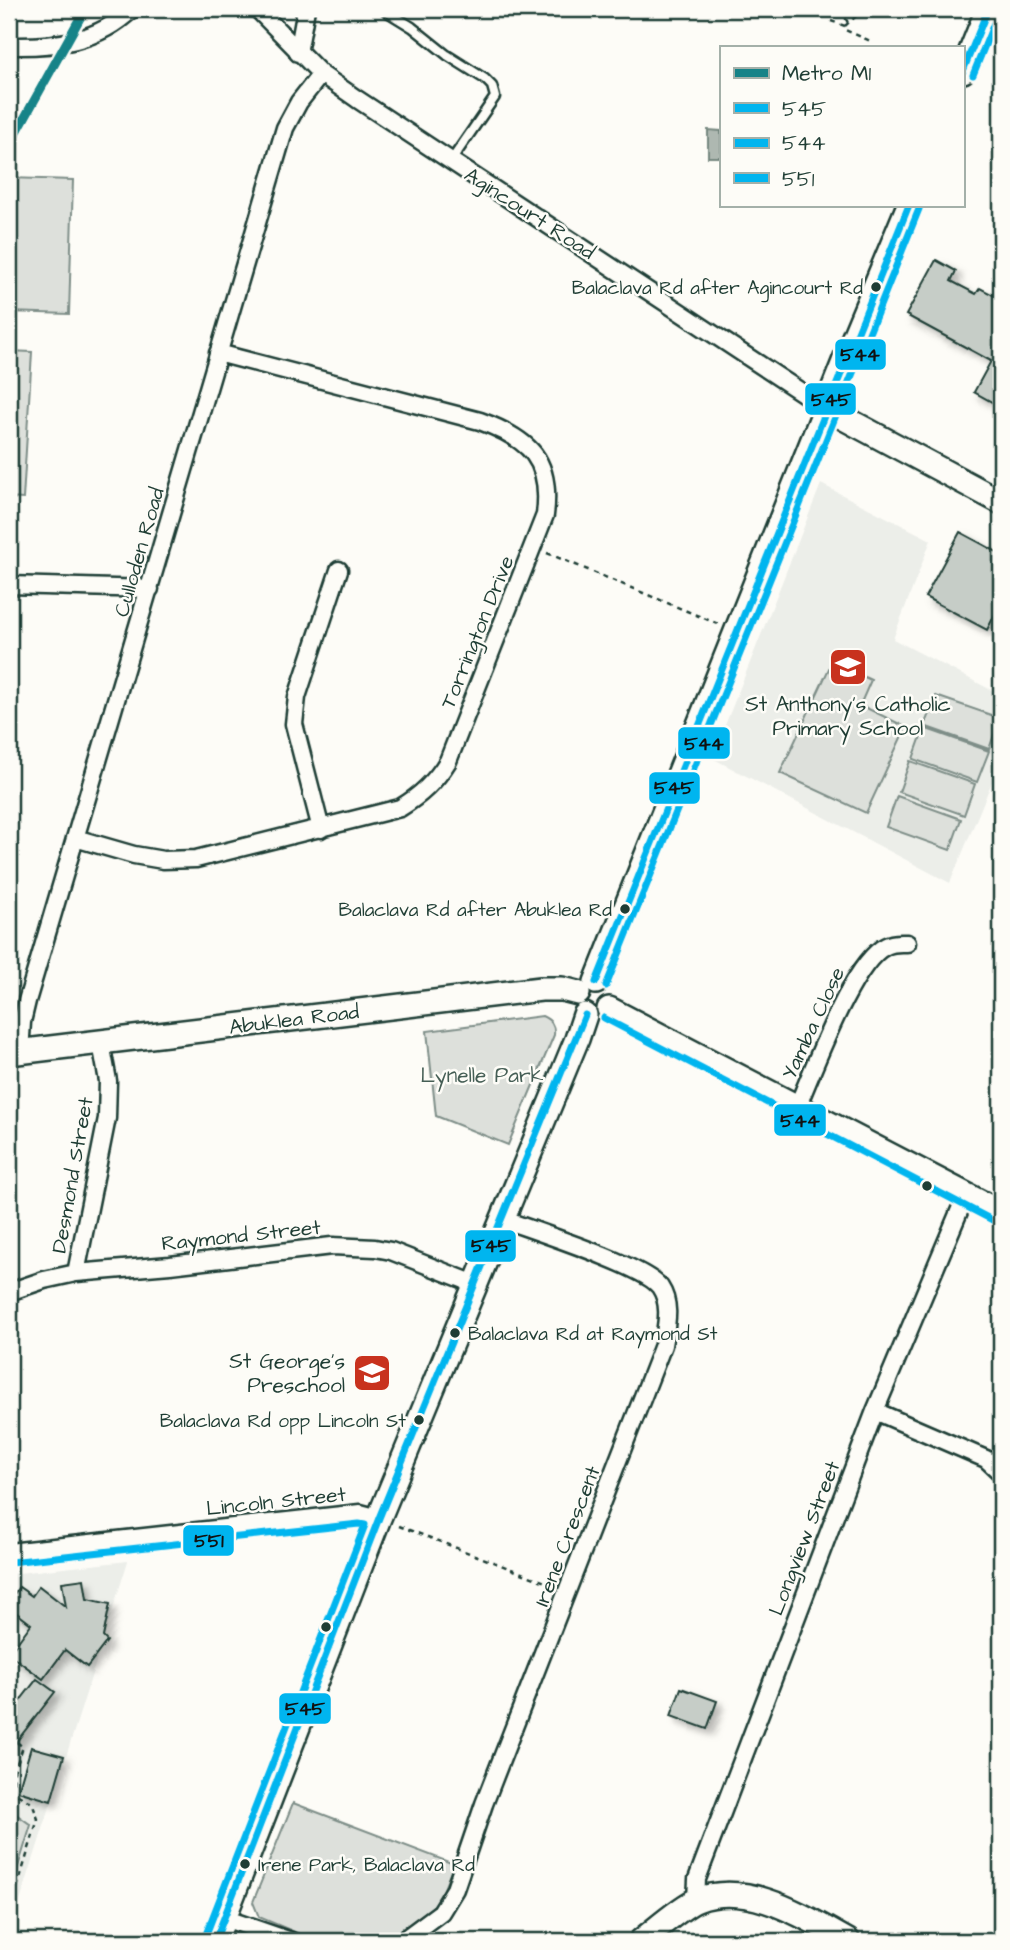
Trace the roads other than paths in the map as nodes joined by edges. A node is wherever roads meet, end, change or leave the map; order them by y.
1 (132, 9) edge
2 (257, 9) edge
3 (306, 9) edge
4 (988, 9) edge
5 (386, 12) dead end
6 (9, 46) edge
7 (299, 53) junction
8 (964, 69) edge
9 (321, 74) junction
10 (451, 161) junction
11 (909, 206) edge
12 (218, 354) junction
13 (827, 409) junction
14 (1001, 502) edge
15 (339, 570) dead end
16 (9, 585) edge
17 (150, 589) junction
18 (321, 829) junction
19 (75, 838) junction
20 (907, 943) dead end
21 (586, 997) junction
22 (101, 1043) junction
23 (14, 1053) edge
24 (797, 1107) junction
25 (966, 1195) junction
26 (1001, 1213) edge
27 (502, 1219) junction
28 (76, 1273) junction
29 (475, 1284) junction
30 (9, 1292) edge
31 (875, 1411) junction
32 (1001, 1473) edge
33 (389, 1522) junction
34 (9, 1552) edge
35 (696, 1901) junction
36 (224, 1918) junction
37 (215, 1941) edge
38 (291, 1941) edge
39 (402, 1941) edge
40 (641, 1941) edge
41 (848, 1941) edge

1 - 6 street
2 - 7 street, Agincourt Road
3 - 7 street
4 - 8 main road
5 - 10 lane
7 - 9 street, Agincourt Road
9 - 10 street, Agincourt Road
9 - 12 street, Culloden Road
10 - 13 street, Agincourt Road
11 - 13 main road
12 - 17 street, Culloden Road
12 - 18 street, Torrington Drive
13 - 14 main road, Agincourt Road
13 - 21 main road
15 - 18 street
16 - 17 street
17 - 19 street, Culloden Road
18 - 19 street, Torrington Drive
19 - 23 street, Culloden Road
20 - 24 street, Yamba Close
21 - 22 main road, Abuklea Road
21 - 24 main road
21 - 27 main road
22 - 23 main road, Abuklea Road
22 - 28 street, Desmond Street
24 - 25 main road
25 - 26 main road
25 - 31 street, Longview Street
27 - 29 main road
27 - 39 street, Irene Crescent
28 - 29 street, Raymond Street
28 - 30 street, Raymond Street
29 - 33 main road
31 - 32 street
31 - 35 street, Longview Street
33 - 34 street, Lincoln Street
33 - 36 main road
35 - 40 main road
35 - 41 main road
36 - 37 main road
36 - 38 street

